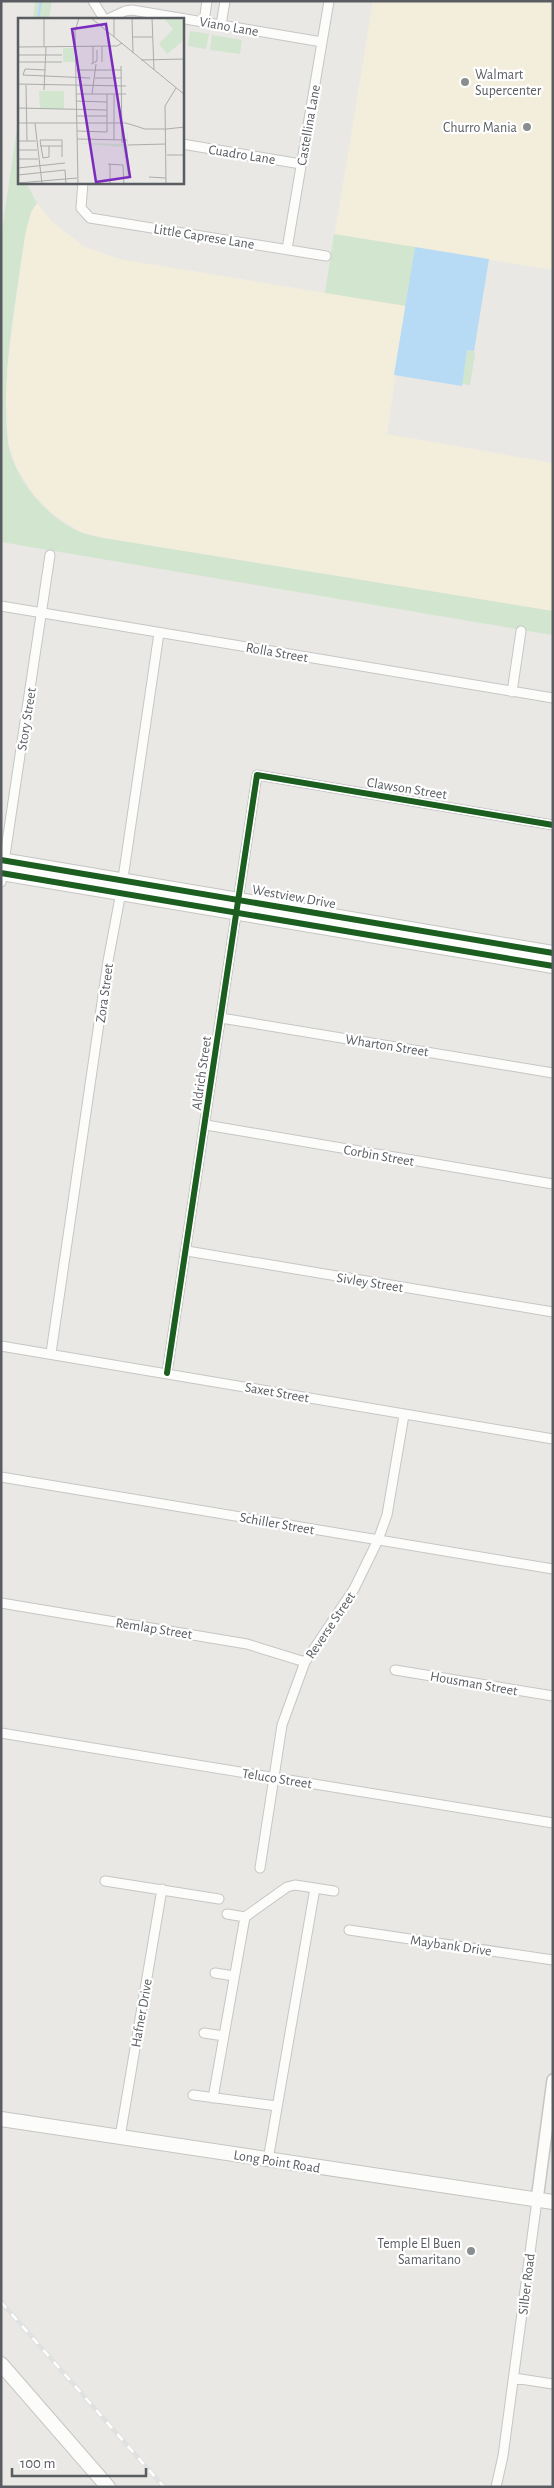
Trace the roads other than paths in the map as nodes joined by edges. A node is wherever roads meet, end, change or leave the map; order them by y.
1 (92, 1) edge
2 (207, 1) edge
3 (225, 1) edge
4 (329, 1) edge
5 (105, 18) edge
6 (108, 18) edge
7 (180, 18) edge
8 (184, 19) edge
9 (204, 22) junction
10 (221, 25) junction
11 (322, 42) junction
12 (184, 144) edge
13 (302, 164) junction
14 (84, 184) edge
15 (287, 249) junction
16 (326, 256) dead end
17 (50, 555) dead end
18 (1, 606) edge
19 (41, 613) junction
20 (521, 631) dead end
21 (159, 633) junction
22 (512, 692) junction
23 (553, 698) edge
24 (257, 775) joint
25 (553, 825) edge
26 (2, 870) edge
27 (122, 886) junction
28 (237, 905) junction
29 (402, 933) junction
30 (553, 953) edge
31 (553, 966) edge
32 (221, 1018) junction
33 (553, 1073) edge
34 (206, 1126) junction
35 (553, 1184) edge
36 (187, 1251) junction
37 (553, 1312) edge
38 (1, 1346) edge
39 (51, 1353) junction
40 (168, 1373) junction
41 (404, 1415) junction
42 (553, 1439) edge
43 (1, 1477) edge
44 (378, 1540) junction
45 (553, 1569) edge
46 (1, 1603) edge
47 (305, 1662) junction
48 (395, 1670) dead end
49 (553, 1696) edge
50 (1, 1733) edge
51 (274, 1778) junction
52 (553, 1823) edge
53 (260, 1868) dead end
54 (105, 1880) dead end
55 (314, 1888) junction
56 (162, 1890) junction
57 (334, 1891) dead end
58 (219, 1898) dead end
59 (227, 1914) dead end
60 (245, 1917) junction
61 (349, 1930) dead end
62 (553, 1960) edge
63 (215, 1973) dead end
64 (234, 1976) junction
65 (204, 2033) dead end
66 (224, 2036) junction
67 (553, 2080) edge
68 (193, 2095) dead end
69 (213, 2098) junction
70 (277, 2106) junction
71 (1, 2119) edge
72 (120, 2137) junction
73 (268, 2160) junction
74 (537, 2200) junction
75 (553, 2202) edge
76 (1, 2364) edge
77 (514, 2378) junction
78 (553, 2384) edge
79 (108, 2487) edge
80 (496, 2487) edge

1 - 5 street
2 - 9 street
3 - 10 street
4 - 11 street, Castellina Lane
6 - 7 street, Viano Lane
8 - 9 street, Viano Lane
9 - 10 street, Viano Lane
10 - 11 street, Viano Lane
11 - 13 street, Castellina Lane
12 - 13 street, Cuadro Lane
13 - 15 street, Castellina Lane
14 - 15 street, Little Caprese Lane
15 - 16 street, Little Caprese Lane
17 - 19 street, Story Street
18 - 19 street, Rolla Street
19 - 21 street, Rolla Street
19 - 26 street, Story Street
20 - 22 street
21 - 22 street, Rolla Street
21 - 27 street, Zora Street
22 - 23 street, Rolla Street
24 - 25 street, Clawson Street
24 - 28 street, Aldrich Street
26 - 27 main road, Westview Drive
27 - 28 main road, Westview Drive
27 - 39 street, Zora Street
28 - 29 main road, Westview Drive
28 - 32 street, Aldrich Street
29 - 30 main road, Westview Drive
29 - 31 main road, Westview Drive
32 - 33 street, Wharton Street
32 - 34 street, Aldrich Street
34 - 35 street, Corbin Street
34 - 36 street, Aldrich Street
36 - 37 street, Sivley Street
36 - 40 street, Aldrich Street
38 - 39 street, Saxet Street
39 - 40 street, Saxet Street
40 - 41 street, Saxet Street
41 - 42 street, Saxet Street
41 - 44 street, Reverse Street
43 - 44 street, Schiller Street
44 - 45 street, Schiller Street
44 - 47 street, Reverse Street
46 - 47 street, Remlap Street
47 - 51 street, Reverse Street
48 - 49 street, Housman Street
50 - 51 street, Teluco Street
51 - 52 street, Teluco Street
51 - 53 street, Reverse Street
54 - 56 street
55 - 57 street
55 - 60 street
55 - 70 street
56 - 58 street
56 - 72 street, Hafner Drive
59 - 60 street
60 - 64 street
61 - 62 street, Maybank Drive
63 - 64 street
64 - 66 street
65 - 66 street
66 - 69 street
67 - 74 street, Silber Road
68 - 69 street
69 - 70 street
70 - 73 street
71 - 72 main road, Long Point Road
72 - 73 main road, Long Point Road
73 - 74 main road, Long Point Road
74 - 75 main road, Long Point Road
74 - 77 street, Silber Road
76 - 79 main road
77 - 78 street
77 - 80 street, Silber Road

